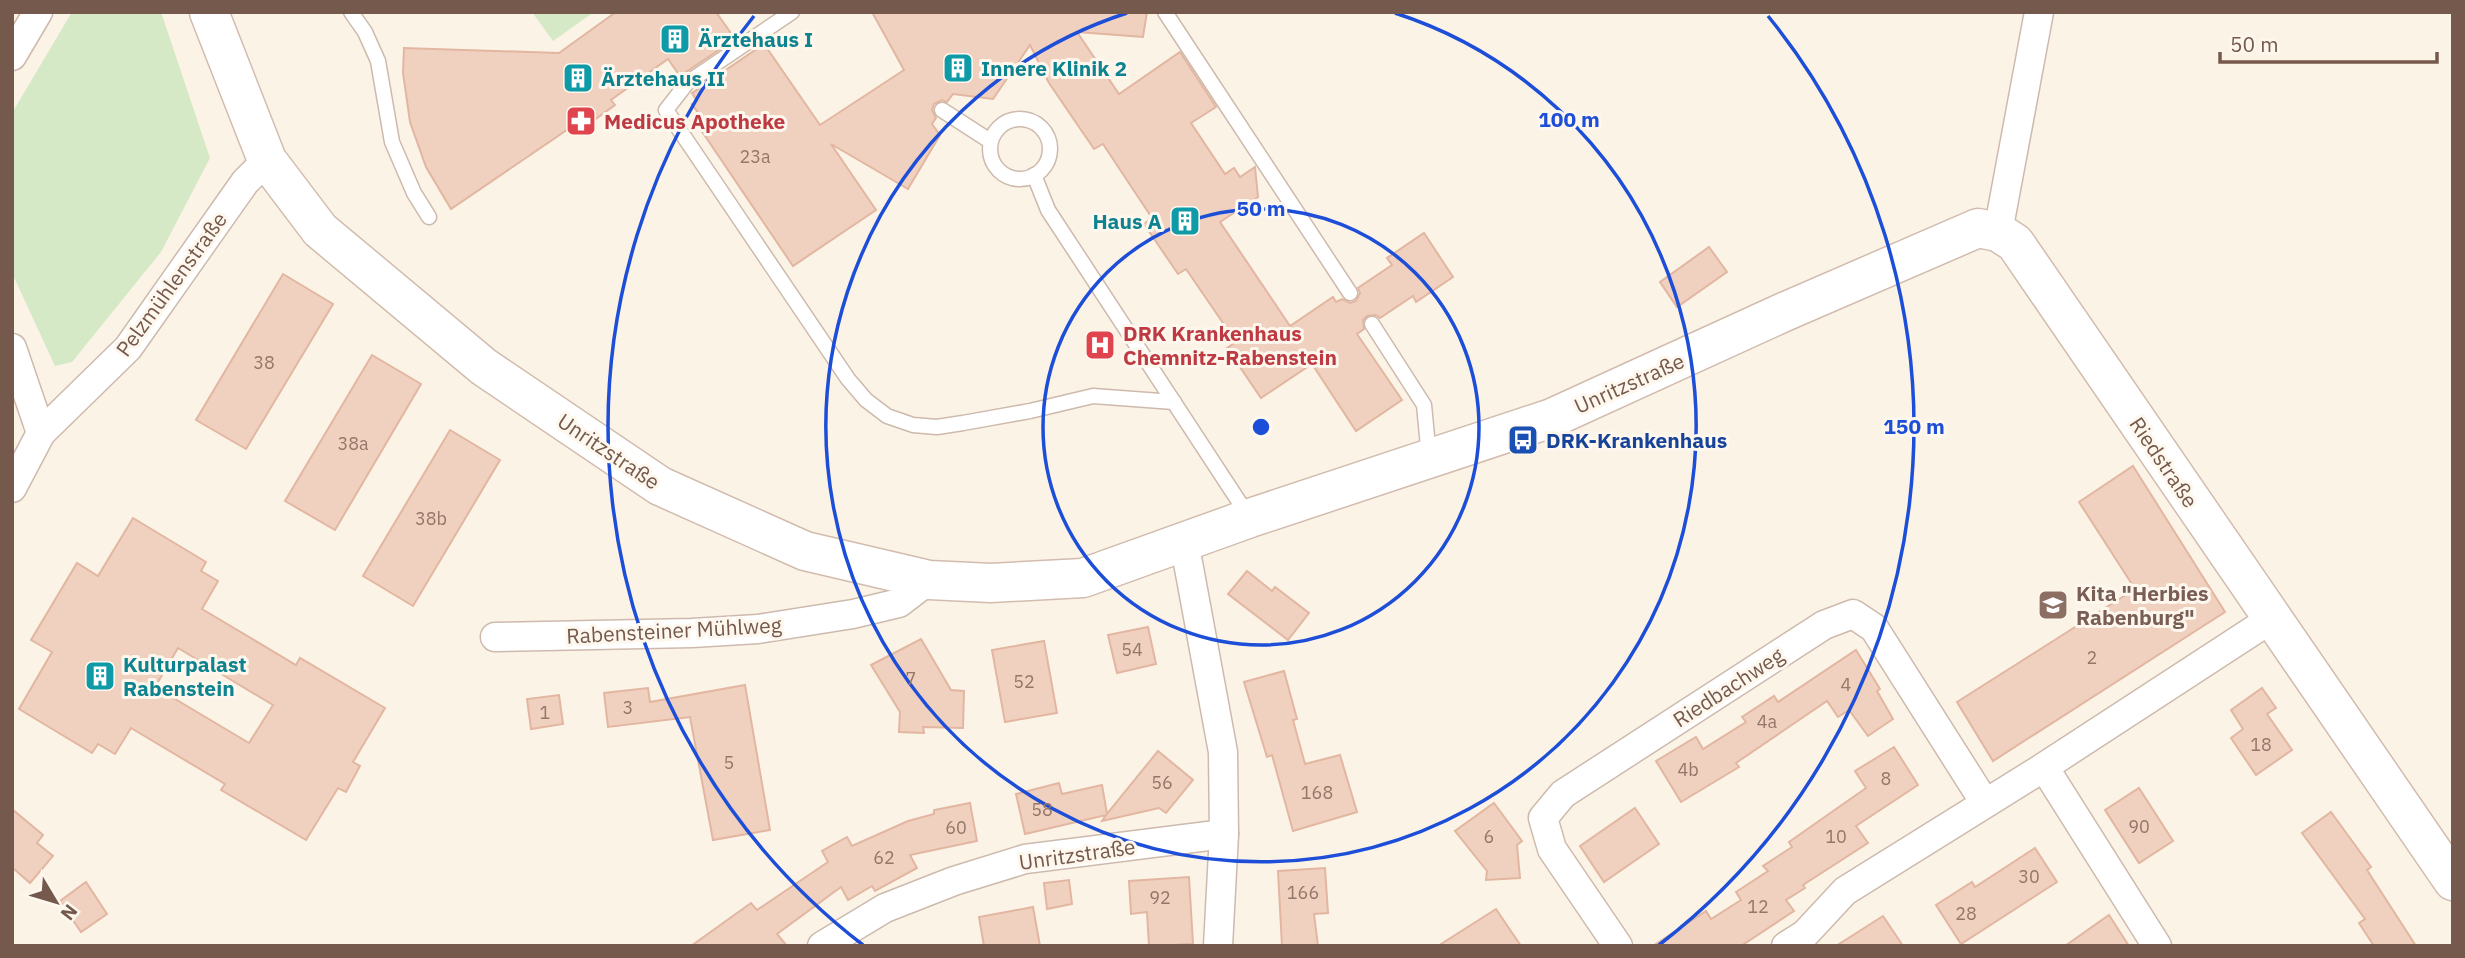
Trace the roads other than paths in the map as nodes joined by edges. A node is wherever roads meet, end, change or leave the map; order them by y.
1 (38, 12) edge
2 (209, 12) edge
3 (351, 12) edge
4 (793, 12) edge
5 (1165, 12) edge
6 (2039, 12) edge
7 (12, 56) edge
8 (942, 110) dead end
9 (990, 141) junction
10 (267, 160) junction
11 (1034, 175) junction
12 (429, 217) dead end
13 (1998, 232) junction
14 (1350, 293) dead end
15 (1371, 324) dead end
16 (12, 348) edge
17 (1174, 402) junction
18 (41, 433) junction
19 (1429, 459) junction
20 (12, 488) edge
21 (1250, 518) junction
22 (1184, 541) junction
23 (929, 580) junction
24 (2271, 619) junction
25 (495, 637) dead end
26 (2044, 767) junction
27 (1985, 803) junction
28 (1224, 834) junction
29 (2453, 881) edge
30 (1801, 942) edge
31 (822, 946) edge
32 (1218, 946) edge
33 (1618, 946) edge
34 (2157, 946) edge

1 - 7 street
2 - 10 street, Unritzstraße
3 - 12 lane
4 - 17 lane
5 - 14 lane
6 - 13 street
8 - 9 lane
9 - 11 lane
9 - 11 lane
10 - 18 street, Pelzmühlenstraße
10 - 23 street, Unritzstraße
11 - 17 lane
13 - 19 street, Unritzstraße
13 - 24 street, Riedstraße
15 - 19 lane
16 - 18 street
17 - 21 lane
18 - 20 street, Pelzmühlenstraße
19 - 21 street, Unritzstraße
21 - 22 street, Unritzstraße
22 - 23 street, Unritzstraße
22 - 28 street
23 - 25 street, Rabensteiner Mühlweg
24 - 26 street
24 - 29 street, Riedstraße
26 - 27 street
26 - 34 street
27 - 30 street
27 - 33 street, Riedbachweg
28 - 31 street, Unritzstraße
28 - 32 street

